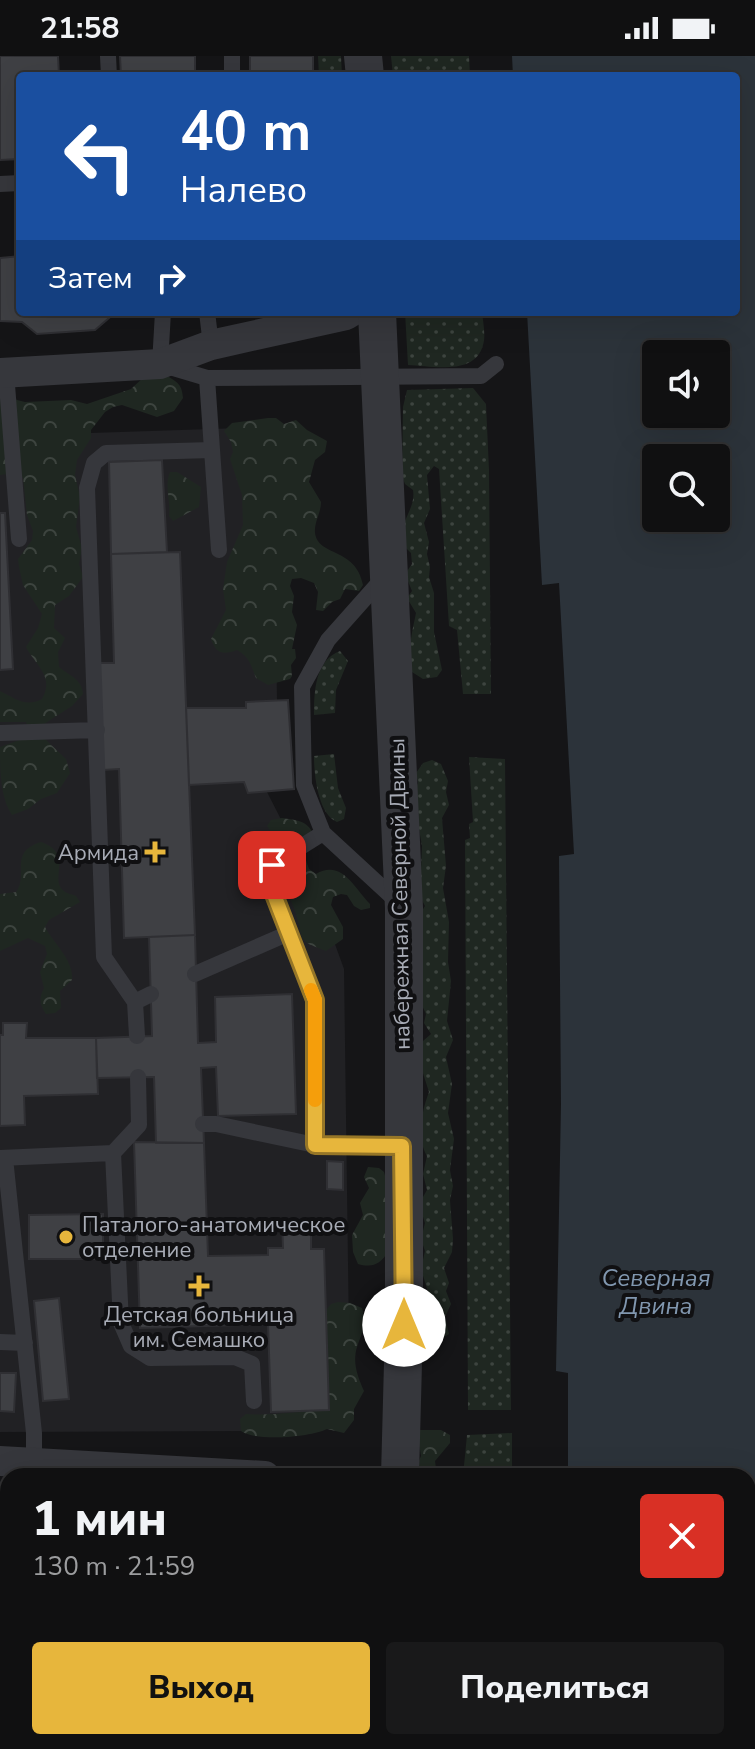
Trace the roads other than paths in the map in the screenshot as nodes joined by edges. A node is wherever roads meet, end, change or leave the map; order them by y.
1 (163, 316) edge
2 (207, 316) edge
3 (342, 316) edge
4 (368, 320) edge
5 (211, 345) junction
6 (160, 364) junction
7 (496, 364) dead end
8 (3, 372) edge
9 (207, 378) junction
10 (212, 450) junction
11 (19, 539) dead end
12 (219, 550) dead end
13 (388, 574) junction
14 (97, 730) junction
15 (0, 733) edge
16 (323, 833) junction
17 (404, 908) junction
18 (289, 933) junction
19 (195, 974) dead end
20 (137, 1036) dead end
21 (138, 1077) dead end
22 (203, 1124) dead end
23 (315, 1145) junction
24 (402, 1146) junction
25 (113, 1153) junction
26 (3, 1158) edge
27 (0, 1342) edge
28 (25, 1343) junction
29 (254, 1401) dead end
30 (0, 1461) edge
31 (34, 1463) junction
32 (123, 1468) edge
33 (400, 1468) edge

1 - 6 lane
2 - 5 lane
3 - 5 street
4 - 13 street, набережная Северной Двины
5 - 6 street
6 - 8 street
6 - 9 lane
7 - 9 lane
8 - 11 lane
9 - 10 lane
10 - 12 lane
10 - 14 lane
13 - 16 lane
13 - 17 street, набережная Северной Двины
14 - 15 lane
14 - 20 lane
16 - 17 lane
16 - 18 lane
17 - 24 street, набережная Северной Двины
18 - 19 lane
18 - 23 lane
21 - 25 lane
22 - 23 lane
23 - 24 lane
24 - 33 street, набережная Северной Двины
25 - 26 lane
25 - 29 lane
26 - 28 lane
27 - 28 lane
28 - 31 lane
30 - 31 street
31 - 32 street

